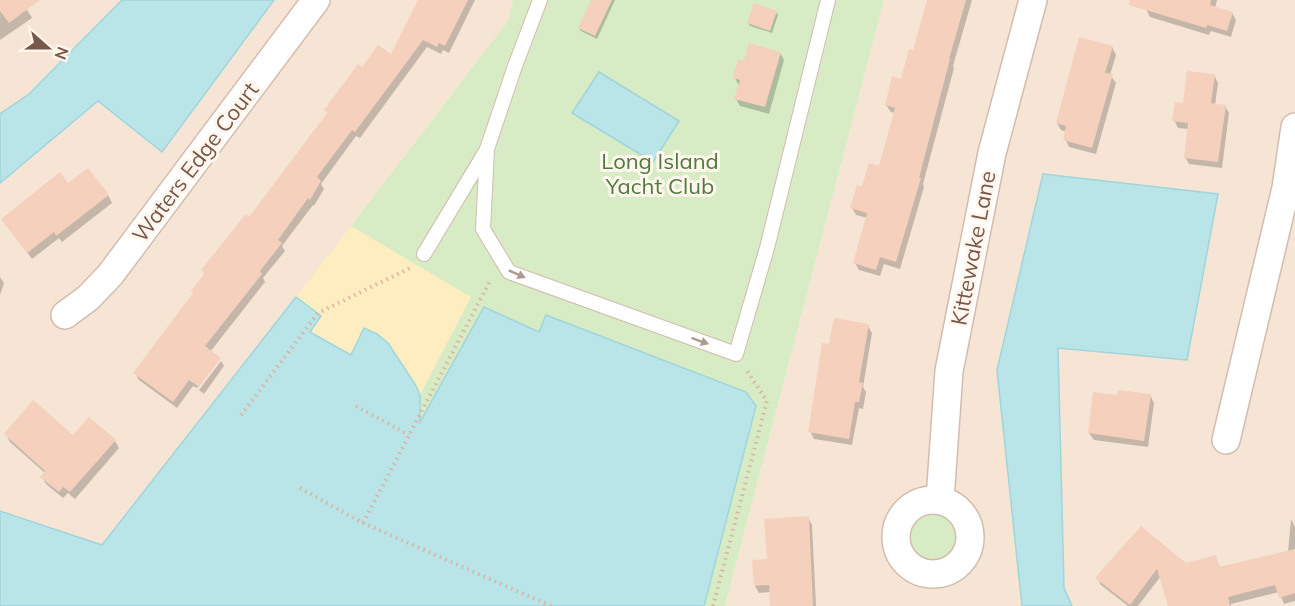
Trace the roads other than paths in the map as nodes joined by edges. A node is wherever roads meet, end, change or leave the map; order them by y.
1 (316, 0) edge
2 (540, 0) edge
3 (828, 0) edge
4 (1032, 0) edge
5 (1295, 127) edge
6 (487, 149) junction
7 (424, 254) dead end
8 (65, 315) dead end
9 (1226, 440) dead end
10 (940, 500) dead end

1 - 8 street, Waters Edge Court
2 - 6 lane
6 -> 3 lane
4 - 10 street, Kittewake Lane
5 - 9 street
6 - 7 lane

